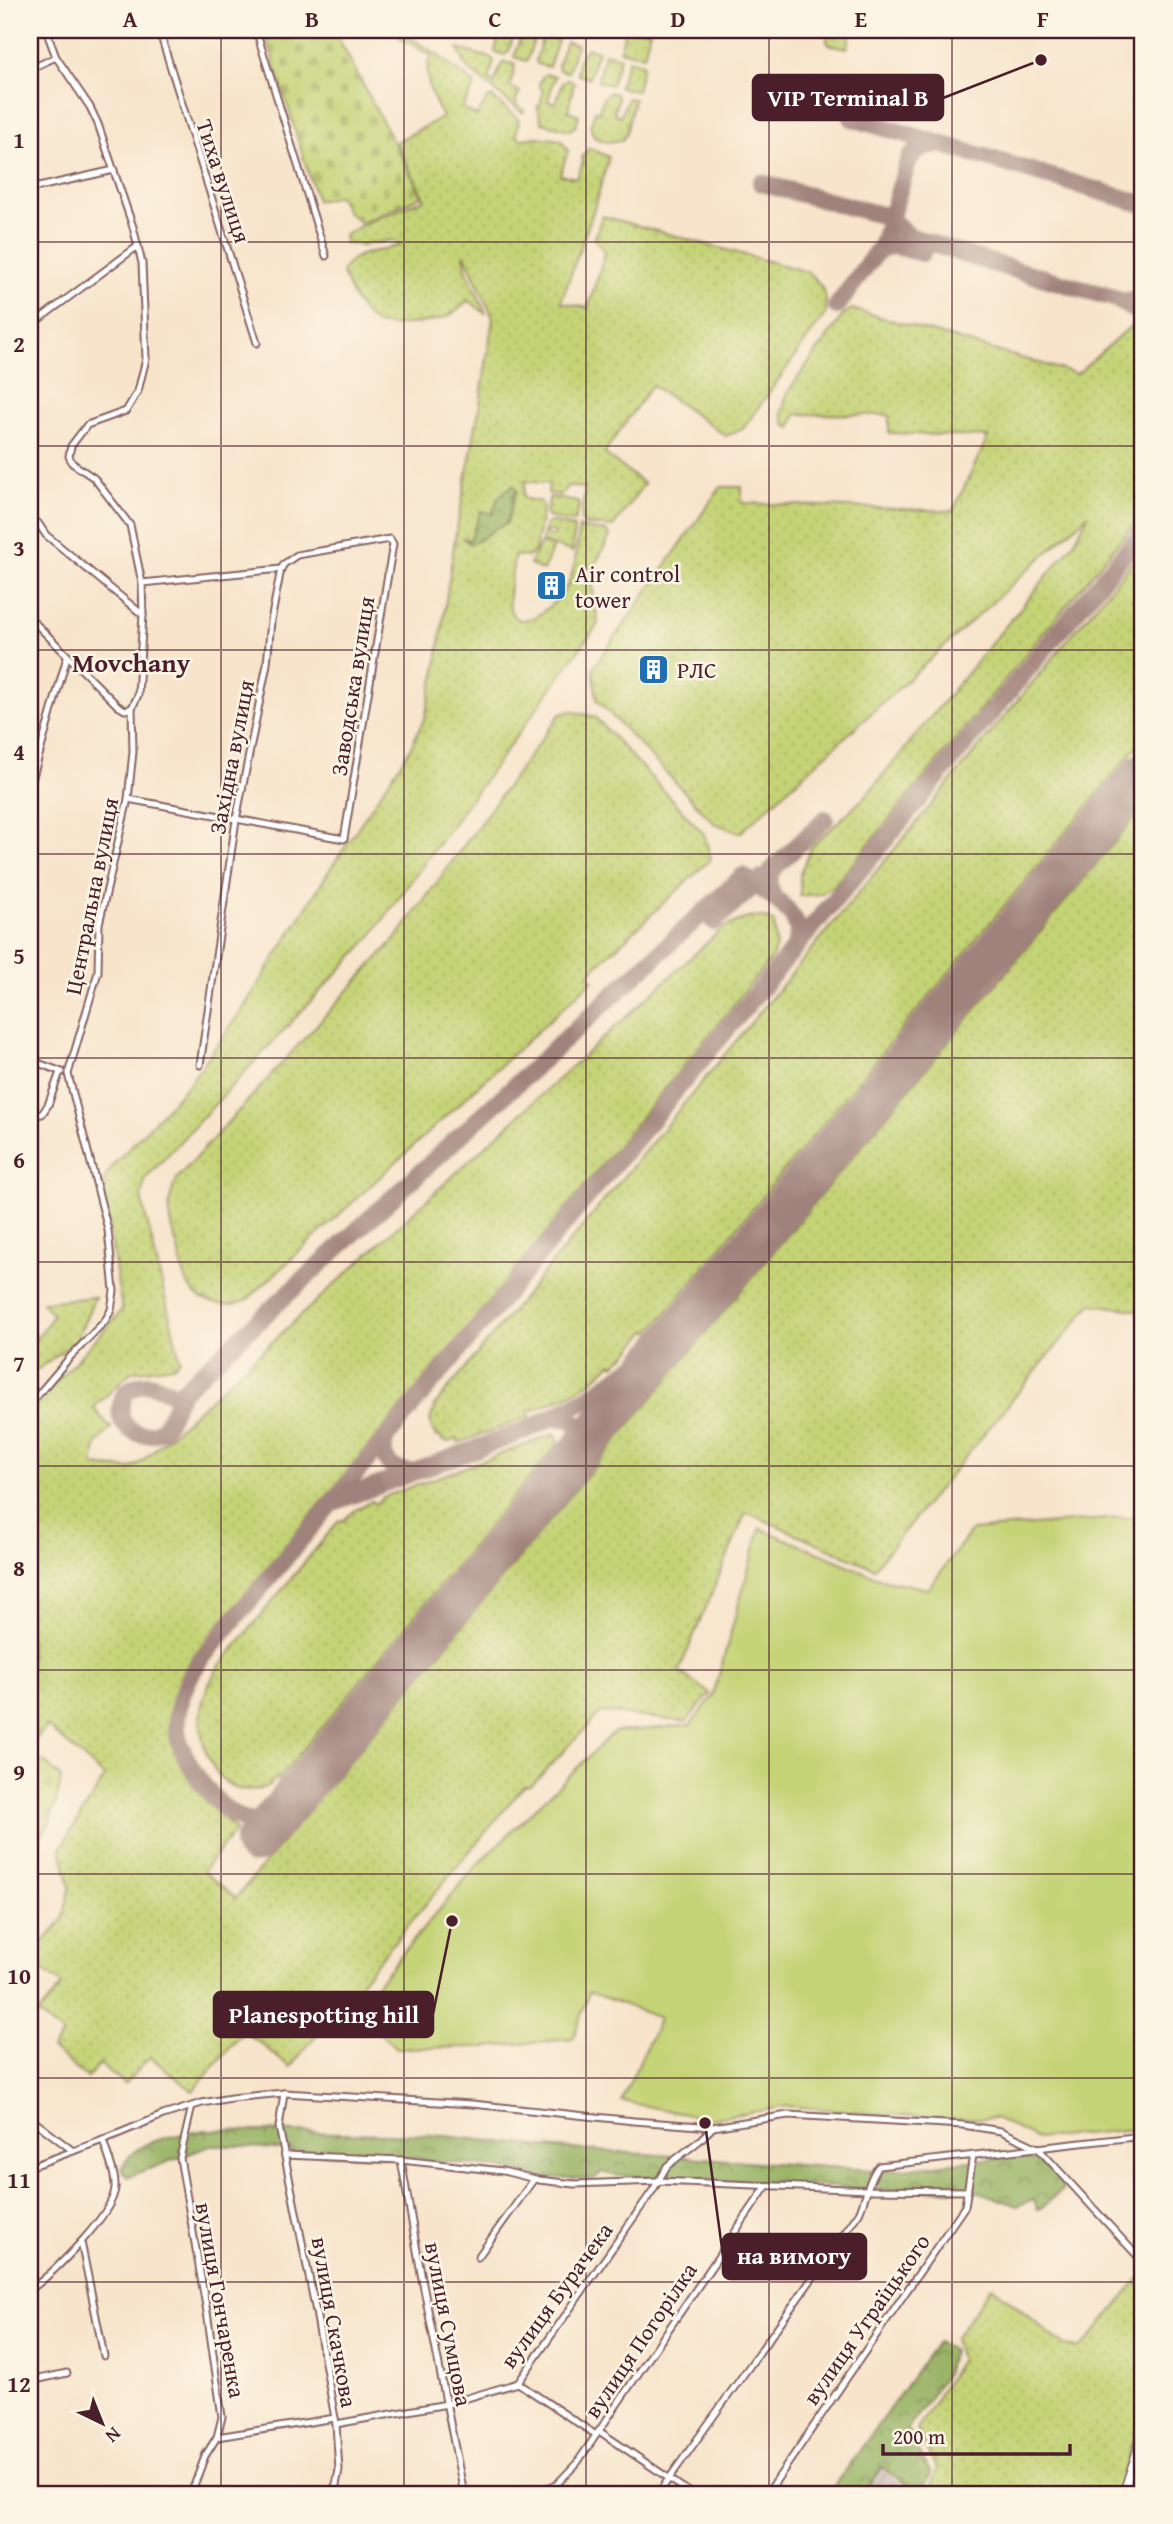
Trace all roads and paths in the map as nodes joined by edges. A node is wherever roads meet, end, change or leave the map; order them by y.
1 (46, 30) edge
2 (159, 30) edge
3 (256, 30) edge
4 (56, 57) junction
5 (30, 69) edge
6 (114, 170) junction
7 (30, 189) edge
8 (138, 246) junction
9 (326, 256) dead end
10 (30, 326) edge
11 (257, 343) dead end
12 (38, 523) dead end
13 (281, 569) junction
14 (142, 583) junction
15 (143, 615) junction
16 (30, 618) edge
17 (67, 657) junction
18 (132, 708) junction
19 (30, 787) edge
20 (128, 799) junction
21 (236, 820) junction
22 (30, 1060) edge
23 (200, 1065) dead end
24 (60, 1072) junction
25 (68, 1074) junction
26 (30, 1116) edge
27 (30, 1404) edge
28 (284, 2093) junction
29 (192, 2106) junction
30 (30, 2118) edge
31 (713, 2127) junction
32 (1143, 2136) edge
33 (103, 2140) junction
34 (1038, 2148) junction
35 (73, 2151) junction
36 (285, 2155) junction
37 (973, 2155) junction
38 (401, 2160) junction
39 (30, 2167) edge
40 (534, 2179) junction
41 (658, 2181) junction
42 (766, 2187) junction
43 (869, 2190) junction
44 (968, 2191) junction
45 (81, 2242) junction
46 (478, 2257) dead end
47 (1143, 2262) edge
48 (30, 2290) edge
49 (104, 2356) dead end
50 (67, 2373) dead end
51 (30, 2381) edge
52 (518, 2383) junction
53 (447, 2404) junction
54 (335, 2421) junction
55 (597, 2433) junction
56 (1143, 2433) edge
57 (218, 2437) junction
58 (671, 2479) junction
59 (191, 2494) edge
60 (329, 2494) edge
61 (464, 2494) edge
62 (528, 2494) edge
63 (658, 2494) edge
64 (692, 2494) edge
65 (767, 2494) edge
66 (1123, 2494) edge

1 - 4 street
2 - 11 street, Тиха вулиця
3 - 9 street
4 - 5 street
4 - 6 street
6 - 7 street
6 - 8 street
8 - 10 street
8 - 14 street, Центральна вулиця
12 - 15 street
13 - 14 street
13 - 21 street, Західна вулиця
13 - 21 street, Заводська вулиця
14 - 15 street, Центральна вулиця
15 - 18 street, Центральна вулиця
16 - 17 street
17 - 18 street
17 - 19 street
18 - 20 street, Центральна вулиця
20 - 21 street
20 - 25 street, Центральна вулиця
21 - 23 street, Західна вулиця
22 - 24 street
24 - 25 street
24 - 26 street
25 - 27 street
28 - 29 street
28 - 31 street
28 - 36 street, вулиця Скачкова
29 - 33 street
29 - 57 street, вулиця Гончаренка
30 - 35 street
31 - 34 street
31 - 41 street, вулиця Бурачека
32 - 34 street
33 - 35 street
33 - 45 street
34 - 37 street
34 - 47 street
35 - 39 street
36 - 38 street
36 - 54 street, вулиця Скачкова
37 - 43 street
37 - 44 street, вулиця Уграїцького
38 - 40 street
38 - 53 street, вулиця Сумцова
40 - 41 street
40 - 46 street
41 - 42 street
41 - 52 street, вулиця Бурачека
42 - 43 street
42 - 55 street, вулиця Погорілка
43 - 44 street
43 - 58 street
44 - 65 street, вулиця Уграїцького
45 - 48 street
45 - 49 street
50 - 51 street
52 - 53 street, вулиця Бурачека
52 - 55 street
53 - 54 street, вулиця Бурачека
53 - 61 street, вулиця Сумцова
54 - 57 street, вулиця Бурачека
54 - 60 street, вулиця Скачкова
55 - 58 street
55 - 62 street, вулиця Погорілка
56 - 66 street
57 - 59 street, вулиця Гончаренка
58 - 63 street
58 - 64 street

